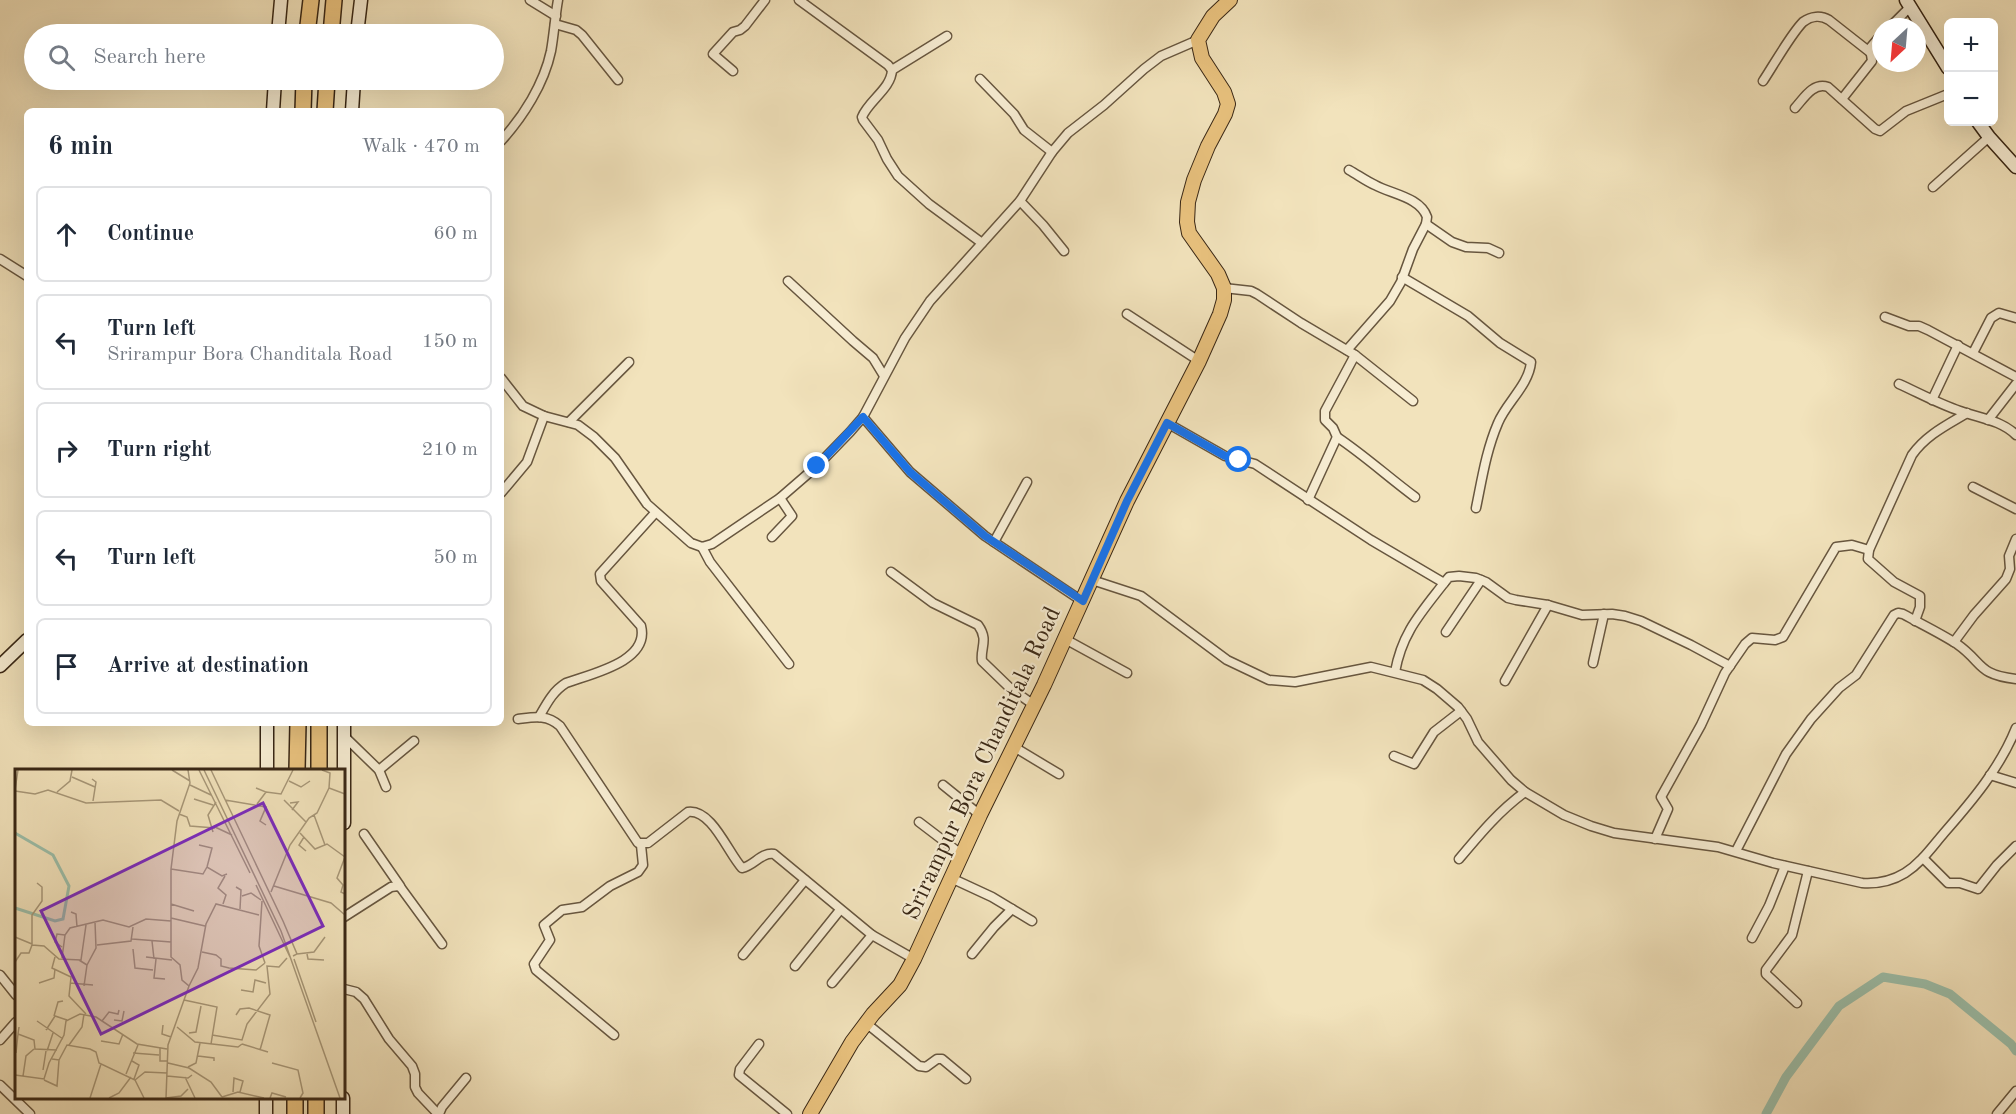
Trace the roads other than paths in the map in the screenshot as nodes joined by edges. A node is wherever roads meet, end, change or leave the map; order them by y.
1 (281, 0) edge
2 (311, 0) edge
3 (334, 0) edge
4 (361, 0) edge
5 (530, 0) edge
6 (558, 0) edge
7 (765, 0) edge
8 (799, 0) edge
9 (1230, 0) edge
10 (1908, 3) edge
11 (1897, 18) edge
12 (555, 20) junction
13 (279, 24) edge
14 (308, 24) edge
15 (332, 24) edge
16 (358, 24) edge
17 (946, 36) dead end
18 (1198, 40) junction
19 (1872, 46) edge
20 (1871, 53) junction
21 (1944, 62) edge
22 (892, 70) junction
23 (733, 71) dead end
24 (980, 79) dead end
25 (618, 80) dead end
26 (1763, 81) dead end
27 (274, 90) edge
28 (304, 90) edge
29 (326, 90) edge
30 (353, 90) edge
31 (1944, 96) edge
32 (1842, 99) junction
33 (273, 108) edge
34 (303, 108) edge
35 (325, 108) edge
36 (352, 108) edge
37 (1795, 108) dead end
38 (1981, 126) edge
39 (504, 137) edge
40 (1989, 138) junction
41 (1052, 152) junction
42 (2016, 167) edge
43 (1349, 170) dead end
44 (1933, 187) dead end
45 (1020, 201) junction
46 (1426, 224) junction
47 (982, 243) junction
48 (1064, 251) dead end
49 (1499, 253) dead end
50 (0, 259) edge
51 (24, 274) edge
52 (1402, 277) junction
53 (788, 280) dead end
54 (1224, 288) junction
55 (1127, 314) dead end
56 (1885, 317) dead end
57 (2016, 318) edge
58 (1958, 345) junction
59 (1351, 353) junction
60 (1973, 353) junction
61 (1199, 361) junction
62 (629, 362) dead end
63 (884, 376) junction
64 (2016, 377) edge
65 (504, 382) edge
66 (1899, 384) dead end
67 (2016, 384) edge
68 (1413, 400) dead end
69 (1932, 400) junction
70 (1967, 413) junction
71 (544, 416) junction
72 (863, 417) junction
73 (1988, 420) junction
74 (569, 422) junction
75 (1167, 423) junction
76 (2016, 435) edge
77 (1337, 437) junction
78 (1027, 482) dead end
79 (1973, 487) dead end
80 (504, 490) edge
81 (1415, 497) dead end
82 (780, 498) junction
83 (1308, 500) junction
84 (1476, 508) dead end
85 (2016, 508) edge
86 (655, 513) junction
87 (772, 537) dead end
88 (2016, 539) edge
89 (994, 542) junction
90 (702, 547) junction
91 (1869, 550) junction
92 (891, 572) dead end
93 (1092, 580) junction
94 (1481, 580) junction
95 (1444, 583) junction
96 (1083, 601) junction
97 (1548, 605) junction
98 (1604, 614) junction
99 (1915, 621) junction
100 (1446, 632) dead end
101 (1065, 639) junction
102 (1954, 642) junction
103 (24, 643) edge
104 (1593, 663) dead end
105 (789, 664) dead end
106 (0, 666) edge
107 (1730, 666) junction
108 (1395, 672) junction
109 (1127, 673) dead end
110 (2016, 679) edge
111 (1505, 681) dead end
112 (1034, 705) junction
113 (1461, 711) junction
114 (539, 717) junction
115 (518, 719) dead end
116 (267, 726) edge
117 (298, 726) edge
118 (319, 726) edge
119 (344, 726) edge
120 (2016, 728) edge
121 (344, 736) junction
122 (414, 741) dead end
123 (1014, 747) junction
124 (1394, 756) dead end
125 (267, 769) edge
126 (297, 769) edge
127 (319, 769) edge
128 (344, 769) edge
129 (379, 770) junction
130 (1059, 774) dead end
131 (1990, 775) junction
132 (2016, 783) edge
133 (943, 785) dead end
134 (386, 787) dead end
135 (1525, 792) junction
136 (980, 815) junction
137 (919, 822) dead end
138 (364, 834) dead end
139 (1655, 839) junction
140 (641, 845) junction
141 (2016, 846) edge
142 (1736, 851) junction
143 (962, 854) junction
144 (1923, 858) junction
145 (1459, 859) dead end
146 (1785, 866) junction
147 (1808, 872) junction
148 (951, 878) junction
149 (805, 880) junction
150 (400, 886) junction
151 (1011, 909) junction
152 (840, 910) junction
153 (345, 916) edge
154 (1032, 921) dead end
155 (872, 935) junction
156 (1752, 938) dead end
157 (442, 944) dead end
158 (972, 954) dead end
159 (743, 955) dead end
160 (914, 959) junction
161 (795, 966) dead end
162 (0, 975) edge
163 (832, 983) dead end
164 (345, 989) edge
165 (15, 994) edge
166 (1797, 1003) dead end
167 (15, 1023) edge
168 (866, 1023) junction
169 (614, 1035) dead end
170 (0, 1040) edge
171 (759, 1044) dead end
172 (466, 1078) dead end
173 (966, 1079) dead end
174 (0, 1085) edge
175 (2016, 1091) edge
176 (440, 1112) edge
177 (30, 1114) edge
178 (451, 1114) edge
179 (787, 1114) edge
180 (810, 1114) edge
181 (1997, 1114) edge

1 - 13 street
2 - 14 highway
3 - 15 highway
4 - 16 street
5 - 12 street
6 - 12 street
7 - 23 street
8 - 22 street
9 - 18 main road
10 - 11 street
10 - 21 street
12 - 25 street
12 - 39 street
17 - 22 street
18 - 41 street
18 - 54 main road
19 - 20 street
20 - 26 street
20 - 32 street
22 - 47 street
24 - 41 street
27 - 33 street
28 - 34 highway
29 - 35 highway
30 - 36 street
31 - 32 street
32 - 37 street
38 - 40 street
40 - 42 street
40 - 44 street
41 - 45 street
43 - 46 street
45 - 47 street
45 - 48 street
46 - 49 street
46 - 52 street
47 - 63 street
50 - 51 street
52 - 59 street
52 - 84 street
53 - 63 street
54 - 59 street
54 - 61 main road, Srirampur Bora Chanditala Road
55 - 61 street
56 - 58 street
57 - 60 street
58 - 60 street
58 - 69 street
59 - 68 street
59 - 77 street
60 - 64 street
61 - 75 main road, Srirampur Bora Chanditala Road
62 - 74 street
63 - 72 street
65 - 71 street
66 - 69 street
67 - 73 street
69 - 70 street
70 - 73 street
70 - 91 street
71 - 74 street
71 - 80 street
72 - 82 street
72 - 89 street
73 - 76 street
74 - 86 street
75 - 83 street
75 - 93 main road, Srirampur Bora Chanditala Road
77 - 81 street
77 - 83 street
78 - 89 street
79 - 85 street
82 - 87 street
82 - 90 street
83 - 95 street
86 - 90 street
86 - 114 street
88 - 102 street
89 - 96 street
90 - 105 street
91 - 99 street
91 - 107 street
92 - 112 street
93 - 96 main road, Srirampur Bora Chanditala Road
93 - 108 street
94 - 95 street
94 - 97 street
94 - 100 street
95 - 108 street
96 - 101 main road, Srirampur Bora Chanditala Road
97 - 98 street
97 - 111 street
98 - 104 street
98 - 107 street
99 - 102 street
99 - 142 street
101 - 109 street
101 - 112 main road, Srirampur Bora Chanditala Road
102 - 110 street
103 - 106 street
107 - 139 street
108 - 113 street
112 - 123 main road, Srirampur Bora Chanditala Road
113 - 124 street
113 - 135 street
114 - 115 street
114 - 140 street
116 - 125 street
117 - 126 highway
118 - 127 highway
119 - 121 street
120 - 131 street
121 - 128 street
121 - 129 street
122 - 129 street
123 - 130 street
123 - 136 main road, Srirampur Bora Chanditala Road
129 - 134 street
131 - 132 street
131 - 144 street
133 - 136 street
135 - 139 street
135 - 145 street
136 - 143 main road, Srirampur Bora Chanditala Road
137 - 143 street
138 - 150 street
139 - 142 street
140 - 149 street
140 - 169 street
141 - 144 street
142 - 146 street
143 - 148 main road, Srirampur Bora Chanditala Road
144 - 147 street
146 - 147 street
146 - 156 street
147 - 166 street
148 - 151 street
148 - 160 main road, Srirampur Bora Chanditala Road
149 - 152 street
149 - 159 street
150 - 153 street
150 - 157 street
151 - 154 street
151 - 158 street
152 - 155 street
152 - 161 street
155 - 160 street
155 - 163 street
160 - 168 main road, Srirampur Bora Chanditala Road
162 - 165 street
164 - 176 street
167 - 170 street
168 - 173 street
168 - 180 main road, Srirampur Bora Chanditala Road
171 - 179 street
172 - 176 street
174 - 177 street
175 - 181 street
176 - 178 street

